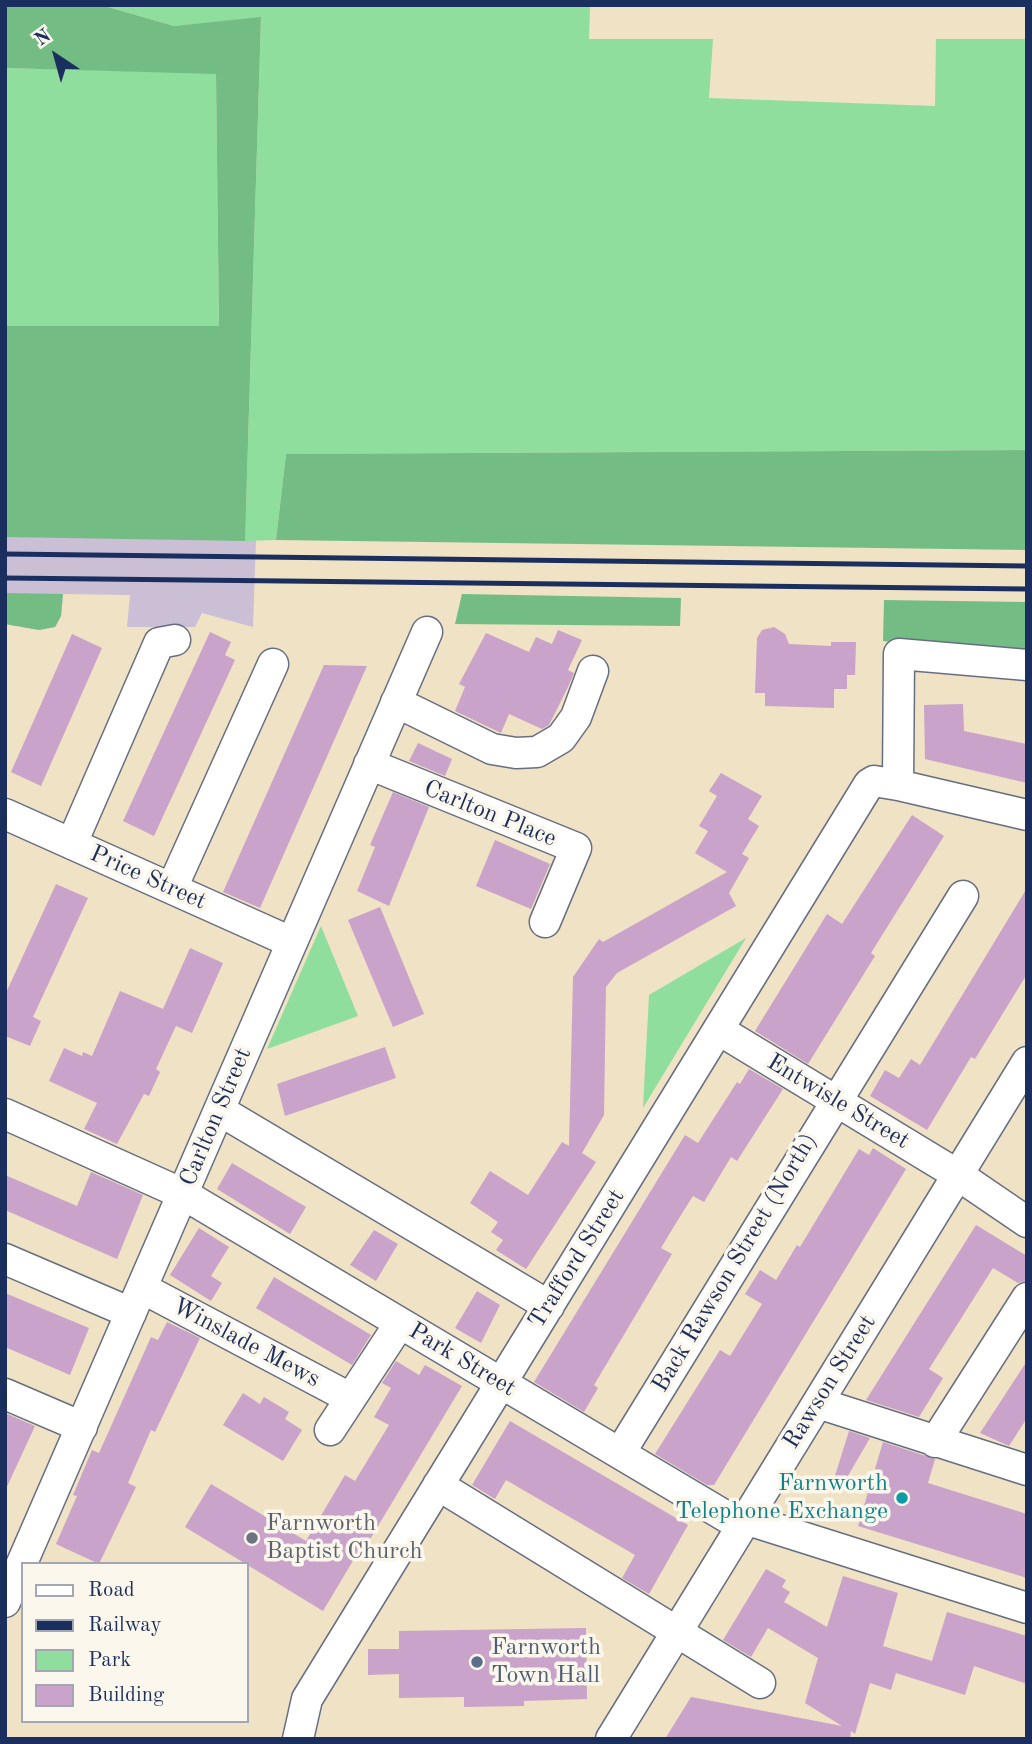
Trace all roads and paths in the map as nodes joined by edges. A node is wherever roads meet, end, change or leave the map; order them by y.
1 (427, 632) dead end
2 (155, 644) dead end
3 (273, 664) dead end
4 (1027, 665) edge
5 (593, 671) dead end
6 (396, 702) junction
7 (369, 764) junction
8 (884, 784) junction
9 (5, 814) edge
10 (1027, 815) edge
11 (72, 843) junction
12 (172, 888) junction
13 (962, 896) dead end
14 (545, 922) dead end
15 (291, 942) junction
16 (719, 1030) junction
17 (1027, 1062) edge
18 (834, 1100) junction
19 (219, 1110) junction
20 (5, 1114) edge
21 (958, 1175) junction
22 (183, 1194) junction
23 (1027, 1222) edge
24 (5, 1259) edge
25 (1027, 1298) edge
26 (137, 1301) junction
27 (549, 1306) junction
28 (400, 1323) junction
29 (500, 1382) junction
30 (5, 1394) edge
31 (351, 1398) junction
32 (818, 1403) junction
33 (82, 1427) junction
34 (330, 1430) dead end
35 (935, 1442) junction
36 (620, 1453) junction
37 (1027, 1470) edge
38 (438, 1485) junction
39 (743, 1522) junction
40 (23, 1562) edge
41 (21, 1566) edge
42 (5, 1602) edge
43 (1027, 1608) edge
44 (677, 1631) junction
45 (760, 1683) dead end
46 (298, 1739) edge
47 (611, 1739) edge

1 - 6 street, Carlton Street
2 - 11 street
3 - 12 street
4 - 8 street
5 - 6 street
6 - 7 street, Carlton Street
7 - 14 street, Carlton Place
7 - 15 street, Carlton Street
8 - 10 street
8 - 16 street, Trafford Street
9 - 11 street, Price Street
11 - 12 street, Price Street
12 - 15 street, Price Street
13 - 18 street, Back Rawson Street (North)
15 - 19 street, Carlton Street
16 - 18 street, Entwisle Street
16 - 27 street, Trafford Street
17 - 21 street, Rawson Street
18 - 21 street, Entwisle Street
18 - 36 street, Back Rawson Street (North)
19 - 22 street, Carlton Street
19 - 27 street
20 - 22 street, Park Street
21 - 23 street, Entwisle Street
21 - 32 street, Rawson Street
22 - 26 street, Carlton Street
22 - 28 street, Park Street
24 - 26 street, Winslade Mews
25 - 35 street
26 - 31 street, Winslade Mews
26 - 33 street, Carlton Street
27 - 29 street, Trafford Street
28 - 29 street, Park Street
28 - 31 street, Winslade Mews
29 - 36 street, Park Street
29 - 38 street, Trafford Street
30 - 33 street
31 - 34 street, Winslade Mews
32 - 35 street
32 - 39 street, Rawson Street
33 - 40 street, Carlton Street
35 - 37 street
36 - 39 street, Park Street
38 - 44 street
38 - 46 street, Trafford Street
39 - 43 street, Park Street
39 - 44 street, Rawson Street
41 - 42 street, Carlton Street
44 - 45 street
44 - 47 street, Rawson Street

